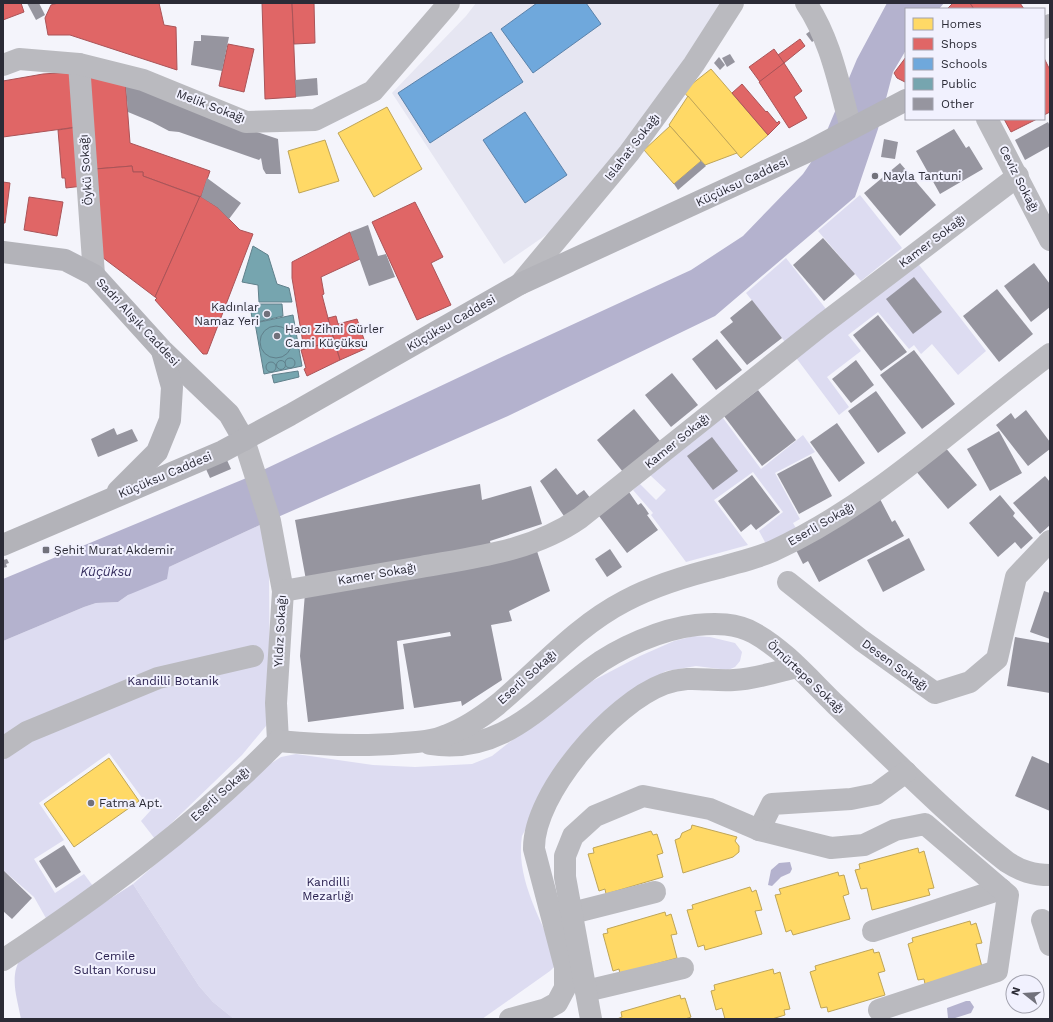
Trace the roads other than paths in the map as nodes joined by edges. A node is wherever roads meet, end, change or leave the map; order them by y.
1 (449, 3) edge
2 (733, 3) edge
3 (806, 3) edge
4 (79, 64) junction
5 (3, 65) edge
6 (903, 102) edge
7 (988, 120) edge
8 (851, 128) junction
9 (1018, 176) junction
10 (1050, 240) edge
11 (3, 252) edge
12 (94, 275) junction
13 (520, 284) junction
14 (162, 350) junction
15 (1050, 354) edge
16 (229, 414) junction
17 (284, 418) junction
18 (244, 440) junction
19 (109, 499) junction
20 (1050, 541) edge
21 (3, 545) edge
22 (788, 582) dead end
23 (283, 591) junction
24 (253, 656) dead end
25 (796, 667) junction
26 (278, 741) junction
27 (418, 742) junction
28 (3, 748) edge
29 (906, 772) junction
30 (759, 830) junction
31 (1050, 875) edge
32 (1001, 889) junction
33 (655, 892) dead end
34 (572, 913) junction
35 (1042, 920) dead end
36 (873, 930) dead end
37 (1050, 945) edge
38 (3, 960) edge
39 (683, 968) dead end
40 (586, 991) junction
41 (879, 1010) dead end
42 (510, 1019) edge
43 (591, 1019) edge

1 - 4 street, Melik Sokağı
2 - 13 street, Islahat Sokağı
3 - 8 street
4 - 5 street, Melik Sokağı
4 - 12 street, Öykü Sokağı
6 - 8 main road, Küçüksu Caddesi
7 - 9 street, Ceviz Sokağı
8 - 13 main road, Küçüksu Caddesi
9 - 10 street, Ceviz Sokağı
9 - 23 street, Kamer Sokağı
11 - 12 main road, Sadri Alışık Caddesi
12 - 14 main road, Sadri Alışık Caddesi
13 - 17 main road, Küçüksu Caddesi
14 - 16 main road, Sadri Alışık Caddesi
14 - 19 main road
15 - 27 street, Eserli Sokağı
16 - 17 main road
16 - 18 main road, Sadri Alışık Caddesi
17 - 18 main road, Küçüksu Caddesi
18 - 19 main road, Küçüksu Caddesi
18 - 23 street, Yıldız Sokağı
19 - 21 main road, Küçüksu Caddesi
20 - 22 street, Desen Sokağı
23 - 26 street, Yıldız Sokağı
24 - 28 street
25 - 27 street, Ömürtepe Sokağı
25 - 29 street, Ömürtepe Sokağı
25 - 42 street
26 - 27 street, Eserli Sokağı
26 - 38 street, Eserli Sokağı
29 - 30 street
29 - 31 street, Ömürtepe Sokağı
30 - 32 street
30 - 34 street
32 - 36 street
32 - 41 street
33 - 34 street
34 - 40 street
35 - 37 street
39 - 40 street
40 - 43 street

